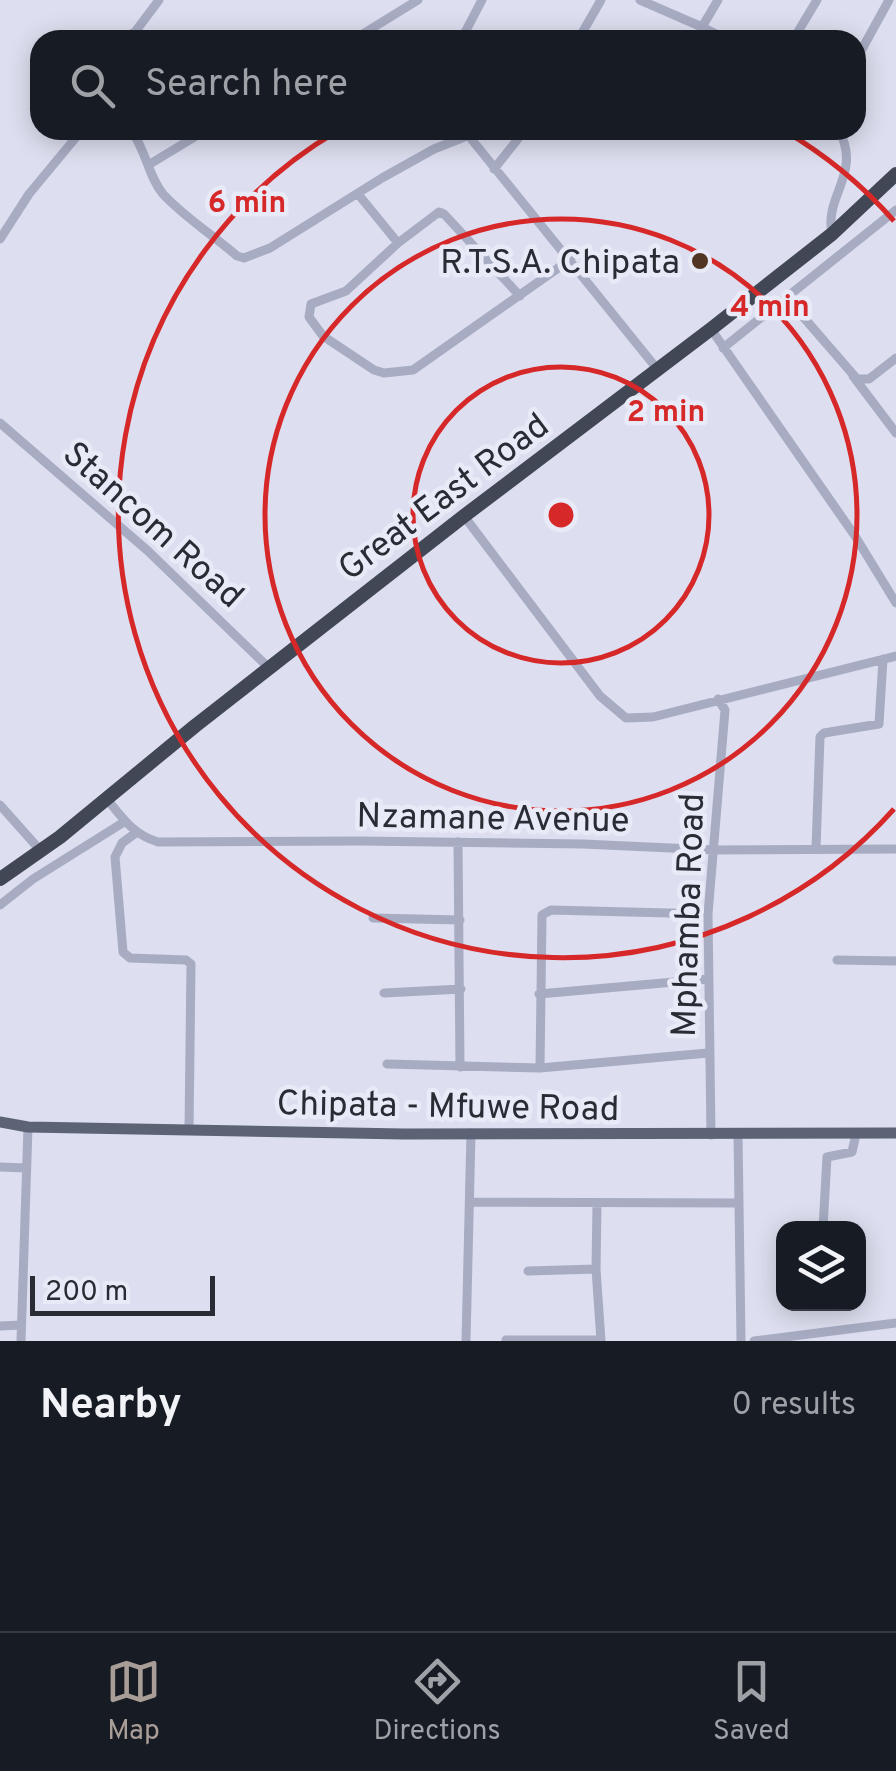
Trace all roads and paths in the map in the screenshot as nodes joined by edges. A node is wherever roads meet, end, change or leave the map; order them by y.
1 (159, 0) edge
2 (418, 0) edge
3 (482, 0) edge
4 (601, 0) edge
5 (640, 0) edge
6 (718, 0) edge
7 (817, 0) edge
8 (889, 0) edge
9 (702, 27) junction
10 (137, 30) edge
11 (368, 30) edge
12 (467, 30) edge
13 (584, 30) edge
14 (708, 30) edge
15 (799, 30) edge
16 (866, 42) edge
17 (74, 140) edge
18 (138, 140) edge
19 (190, 140) edge
20 (452, 140) edge
21 (471, 140) edge
22 (517, 140) edge
23 (844, 140) edge
24 (150, 164) junction
25 (494, 169) junction
26 (896, 174) edge
27 (358, 194) junction
28 (896, 210) edge
29 (832, 234) junction
30 (0, 240) edge
31 (398, 243) junction
32 (571, 259) junction
33 (520, 296) junction
34 (786, 297) junction
35 (712, 329) junction
36 (723, 348) junction
37 (896, 358) edge
38 (658, 370) junction
39 (851, 374) junction
40 (0, 423) edge
41 (896, 433) edge
42 (464, 516) junction
43 (896, 602) edge
44 (896, 656) edge
45 (883, 659) junction
46 (269, 668) junction
47 (718, 700) junction
48 (107, 799) junction
49 (0, 805) edge
50 (124, 822) junction
51 (137, 832) junction
52 (458, 842) junction
53 (816, 848) junction
54 (896, 849) edge
55 (40, 850) junction
56 (714, 850) junction
57 (0, 881) edge
58 (0, 905) edge
59 (708, 914) junction
60 (373, 918) dead end
61 (460, 920) junction
62 (837, 960) dead end
63 (896, 961) edge
64 (708, 979) junction
65 (461, 990) junction
66 (384, 993) dead end
67 (540, 994) junction
68 (708, 1053) junction
69 (387, 1064) dead end
70 (460, 1067) junction
71 (540, 1068) junction
72 (0, 1122) edge
73 (28, 1128) junction
74 (189, 1130) junction
75 (470, 1133) junction
76 (896, 1133) edge
77 (856, 1134) junction
78 (711, 1135) junction
79 (738, 1135) junction
80 (0, 1167) edge
81 (26, 1168) junction
82 (470, 1202) junction
83 (739, 1202) junction
84 (597, 1204) junction
85 (823, 1221) edge
86 (596, 1269) junction
87 (528, 1272) dead end
88 (896, 1323) edge
89 (0, 1326) edge
90 (21, 1326) junction
91 (506, 1340) edge
92 (601, 1340) edge
93 (21, 1341) edge
94 (466, 1341) edge
95 (740, 1341) edge
96 (754, 1341) edge

1 - 10 street
2 - 11 street
3 - 12 street
4 - 13 street
5 - 9 street
6 - 9 street
7 - 15 street
8 - 16 street
9 - 14 street
17 - 30 street
18 - 24 street
19 - 24 street
20 - 27 street
21 - 25 street
22 - 25 street
23 - 29 street
24 - 27 street
25 - 32 street
26 - 29 highway, Great East Road
27 - 31 street
28 - 34 street
29 - 35 highway, Great East Road
31 - 33 street
31 - 33 street
32 - 33 street
32 - 38 street
34 - 36 street
34 - 39 street
35 - 36 street
35 - 38 highway, Great East Road
36 - 43 street
37 - 39 street
38 - 42 highway, Great East Road
39 - 41 street
40 - 46 street, Stancom Road
42 - 46 highway, Great East Road
42 - 47 street
44 - 45 street
45 - 47 street
45 - 53 street
46 - 48 highway, Great East Road
47 - 56 street, Mphamba Road
48 - 50 street, Nzamane Avenue
48 - 55 highway, Great East Road
49 - 55 street
50 - 51 street, Nzamane Avenue
50 - 58 street
51 - 52 street, Nzamane Avenue
51 - 74 street
52 - 56 street, Nzamane Avenue
52 - 61 street
53 - 54 street, Nzamane Avenue
53 - 56 street, Nzamane Avenue
55 - 57 highway, Great East Road
56 - 59 street, Mphamba Road
59 - 64 street, Mphamba Road
59 - 67 street
60 - 61 street
61 - 65 street
62 - 63 street
64 - 67 street
64 - 68 street, Mphamba Road
65 - 66 street
65 - 70 street
67 - 71 street
68 - 71 street
68 - 78 street, Mphamba Road
69 - 70 street
70 - 71 street
72 - 73 main road, Chipata - Mfuwe Road
73 - 74 main road, Chipata - Mfuwe Road
73 - 81 street
74 - 75 main road, Chipata - Mfuwe Road
75 - 78 main road, Chipata - Mfuwe Road
75 - 82 street
76 - 77 main road, Chipata - Mfuwe Road
77 - 79 main road, Chipata - Mfuwe Road
77 - 85 street
78 - 79 main road, Chipata - Mfuwe Road
79 - 83 street
80 - 81 street
81 - 90 street
82 - 84 street
82 - 94 street
83 - 84 street
83 - 95 street
84 - 86 street
86 - 87 street
86 - 92 street
88 - 96 street
89 - 90 street
90 - 93 street
91 - 92 street

